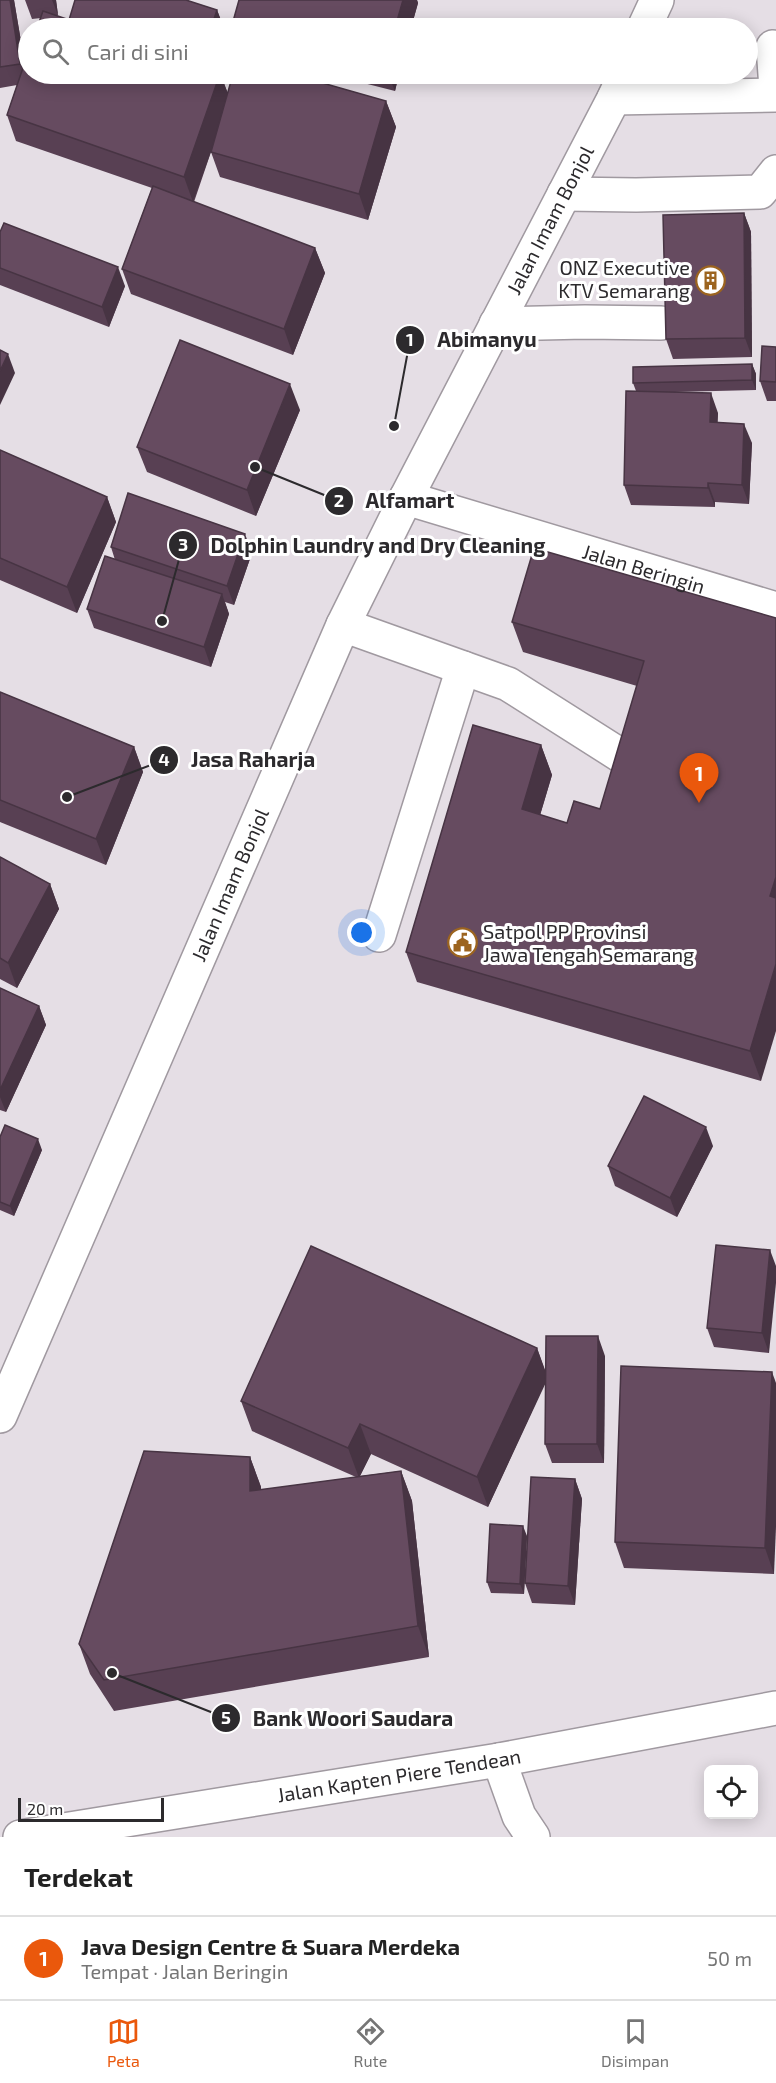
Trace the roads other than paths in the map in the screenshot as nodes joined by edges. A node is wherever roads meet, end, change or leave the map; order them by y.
1 (657, 0) edge
2 (649, 18) edge
3 (773, 47) dead end
4 (619, 86) edge
5 (776, 88) edge
6 (776, 95) edge
7 (776, 172) edge
8 (564, 194) junction
9 (661, 322) dead end
10 (496, 324) junction
11 (406, 498) junction
12 (776, 609) edge
13 (343, 625) junction
14 (463, 668) junction
15 (623, 757) edge
16 (379, 935) dead end
17 (0, 1416) edge
18 (776, 1708) edge
19 (500, 1760) junction
20 (0, 1834) edge
21 (19, 1837) edge
22 (533, 1837) edge

1 - 2 main road
3 - 5 main road
4 - 6 main road
4 - 8 main road, Jalan Imam Bonjol
7 - 8 main road
8 - 10 main road, Jalan Imam Bonjol
9 - 10 main road
10 - 11 main road, Jalan Imam Bonjol
11 - 12 main road, Jalan Beringin
11 - 13 main road, Jalan Imam Bonjol
13 - 14 main road
13 - 17 main road, Jalan Imam Bonjol
14 - 15 main road
14 - 16 main road
18 - 19 main road, Jalan Kapten Piere Tendean
19 - 21 main road, Jalan Kapten Piere Tendean
19 - 22 main road
20 - 21 main road, Jalan Kapten Piere Tendean

